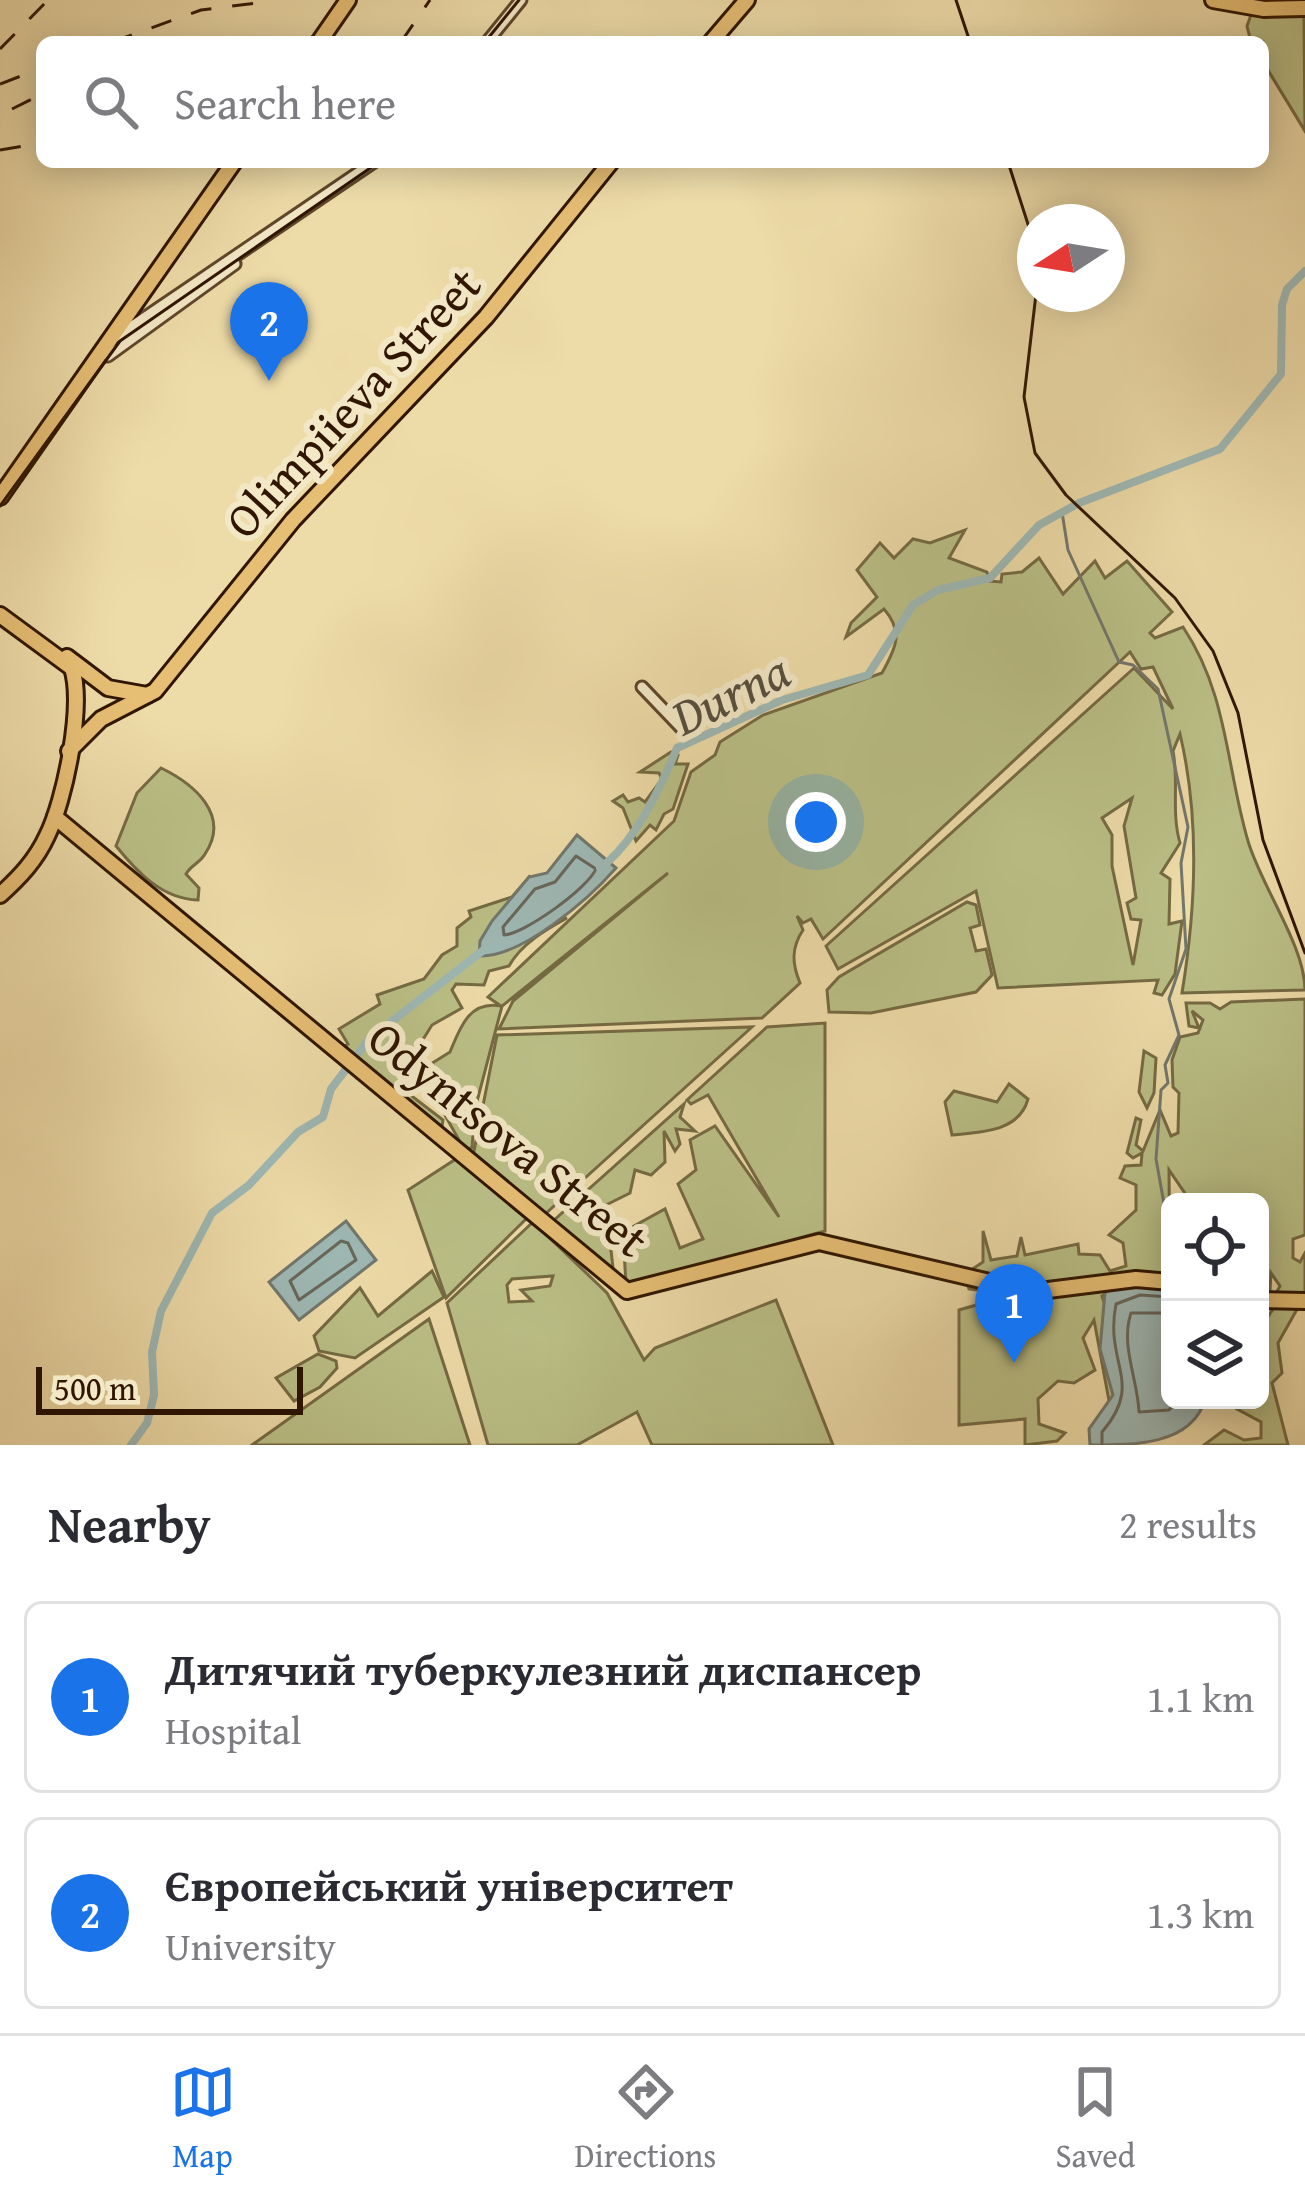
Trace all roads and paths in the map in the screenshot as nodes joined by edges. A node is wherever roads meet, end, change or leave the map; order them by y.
1 (348, 0) edge
2 (518, 0) edge
3 (747, 0) edge
4 (1213, 0) edge
5 (1305, 8) edge
6 (323, 36) edge
7 (488, 36) edge
8 (716, 36) edge
9 (230, 168) edge
10 (369, 168) edge
11 (606, 168) edge
12 (108, 350) junction
13 (0, 497) edge
14 (0, 612) edge
15 (105, 686) junction
16 (643, 687) dead end
17 (150, 694) junction
18 (79, 703) junction
19 (105, 717) junction
20 (685, 732) dead end
21 (69, 751) junction
22 (53, 822) junction
23 (75, 831) junction
24 (0, 895) edge
25 (1161, 1281) edge
26 (1269, 1300) edge
27 (1305, 1301) edge

1 - 6 main road
2 - 7 street
3 - 8 main road
4 - 5 main road
9 - 12 main road
10 - 12 street
11 - 17 main road, Olimpiieva Street
12 - 13 main road
14 - 15 main road
14 - 18 main road
15 - 17 main road
15 - 18 main road
15 - 19 main road
16 - 20 street
17 - 19 main road
18 - 19 main road
18 - 21 main road
19 - 21 main road
21 - 22 main road
22 - 23 main road
22 - 23 main road, Odyntsova Street
22 - 24 main road
23 - 25 main road, Odyntsova Street
26 - 27 main road

